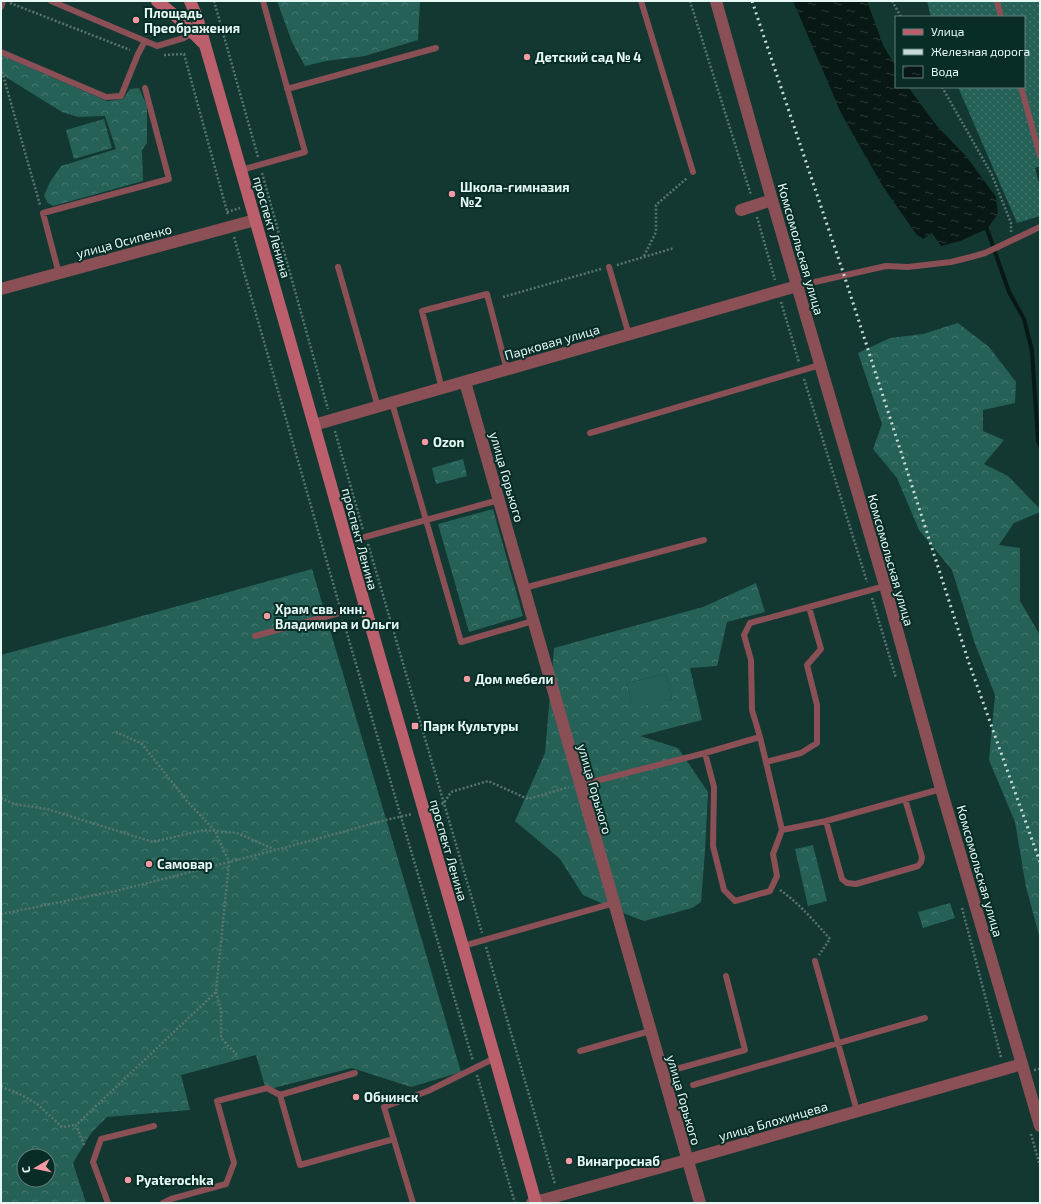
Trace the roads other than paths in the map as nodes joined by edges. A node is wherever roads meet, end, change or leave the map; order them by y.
1 (4, 1) edge
2 (51, 1) edge
3 (157, 1) edge
4 (190, 1) edge
5 (263, 1) edge
6 (641, 1) edge
7 (716, 1) edge
8 (997, 1) edge
9 (1, 7) edge
10 (1001, 16) edge
11 (193, 33) junction
12 (145, 41) junction
13 (204, 44) junction
14 (436, 48) dead end
15 (1, 52) edge
16 (145, 88) dead end
17 (1021, 88) edge
18 (287, 89) junction
19 (1040, 156) edge
20 (241, 170) junction
21 (693, 172) road end
22 (772, 200) junction
23 (741, 210) dead end
24 (255, 220) junction
25 (1040, 227) edge
26 (338, 267) dead end
27 (609, 267) road end
28 (59, 274) junction
29 (797, 286) junction
30 (1, 289) edge
31 (629, 335) junction
32 (820, 365) junction
33 (507, 370) junction
34 (465, 382) junction
35 (442, 389) junction
36 (392, 403) junction
37 (378, 407) junction
38 (314, 425) junction
39 (590, 433) dead end
40 (499, 500) junction
41 (426, 520) junction
42 (365, 537) road end
43 (704, 540) dead end
44 (885, 586) junction
45 (524, 588) junction
46 (365, 606) junction
47 (809, 607) junction
48 (533, 621) junction
49 (255, 636) dead end
50 (760, 737) junction
51 (705, 753) junction
52 (766, 762) junction
53 (580, 784) junction
54 (942, 788) junction
55 (905, 799) junction
56 (826, 822) junction
57 (782, 830) junction
58 (614, 903) junction
59 (463, 946) junction
60 (815, 961) road end
61 (726, 976) dead end
62 (925, 1018) dead end
63 (650, 1031) junction
64 (838, 1043) junction
65 (580, 1051) dead end
66 (495, 1058) junction
67 (1022, 1064) junction
68 (355, 1073) dead end
69 (662, 1073) junction
70 (693, 1085) dead end
71 (280, 1095) junction
72 (857, 1111) junction
73 (154, 1126) dead end
74 (1040, 1126) edge
75 (394, 1139) junction
76 (687, 1160) junction
77 (108, 1203) edge
78 (162, 1203) edge
79 (413, 1203) edge
80 (535, 1203) edge
81 (700, 1203) edge

1 - 9 lane
2 - 12 lane
3 - 11 main road, проспект Ленина
4 - 13 main road, проспект Ленина
5 - 18 lane
6 - 21 lane
7 - 22 street, Комсомольская улица
8 - 10 lane
11 - 12 lane
11 - 13 main road, проспект Ленина
12 - 15 lane
13 - 20 main road, проспект Ленина
14 - 18 lane
16 - 28 lane
17 - 19 lane
18 - 20 lane
20 - 24 main road, проспект Ленина
22 - 23 street
22 - 29 street, Комсомольская улица
24 - 28 street, улица Осипенко
24 - 38 main road, проспект Ленина
25 - 29 lane
26 - 37 lane
27 - 31 lane
28 - 30 street, улица Осипенко
29 - 31 street, Парковая улица
29 - 32 street, Комсомольская улица
31 - 33 street, Парковая улица
32 - 39 lane
32 - 44 street, Комсомольская улица
33 - 34 street, Парковая улица
33 - 35 lane
34 - 35 street, Парковая улица
34 - 40 street, улица Горького
35 - 36 street, Парковая улица
36 - 37 street, Парковая улица
36 - 41 lane
37 - 38 street, Парковая улица
38 - 46 main road, проспект Ленина
40 - 41 lane
40 - 45 street, улица Горького
41 - 42 lane
41 - 48 lane
43 - 45 lane
44 - 47 lane
44 - 54 street, Комсомольская улица
45 - 48 street, улица Горького
46 - 49 lane
46 - 59 main road, проспект Ленина
47 - 50 lane
47 - 52 lane
48 - 53 street, улица Горького
50 - 51 lane
50 - 52 lane
51 - 53 lane
51 - 57 lane
52 - 57 lane
53 - 58 street, улица Горького
54 - 55 lane
54 - 67 street, Комсомольская улица
55 - 56 lane
55 - 56 lane
56 - 57 lane
58 - 59 lane
58 - 63 street, улица Горького
59 - 66 main road, проспект Ленина
60 - 64 lane
61 - 69 lane
62 - 64 lane
63 - 65 lane
63 - 69 street, улица Горького
64 - 70 lane
64 - 72 lane
66 - 75 lane
66 - 80 main road, проспект Ленина
67 - 72 street, улица Блохинцева
67 - 74 street, Комсомольская улица
68 - 71 lane
69 - 76 street, улица Горького
71 - 75 lane
71 - 78 lane
72 - 76 street, улица Блохинцева
73 - 77 lane
75 - 79 lane
76 - 80 street, улица Блохинцева
76 - 81 street, улица Горького

